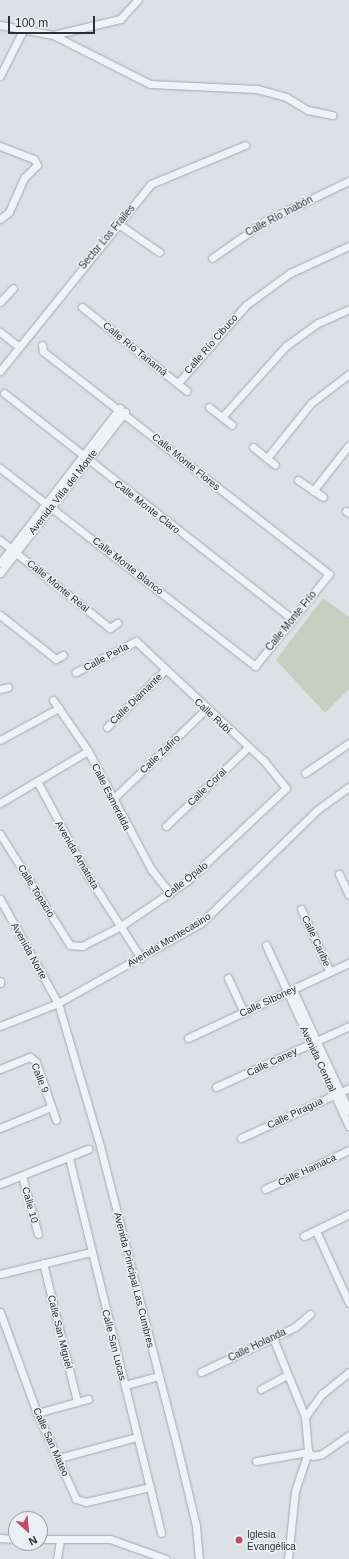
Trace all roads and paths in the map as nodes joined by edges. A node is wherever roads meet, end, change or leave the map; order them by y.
1 (138, 0) edge
2 (0, 25) edge
3 (24, 28) junction
4 (53, 35) junction
5 (0, 76) edge
6 (332, 115) dead end
7 (245, 145) dead end
8 (0, 146) edge
9 (349, 181) edge
10 (0, 219) edge
11 (117, 224) junction
12 (349, 246) edge
13 (158, 252) dead end
14 (212, 258) dead end
15 (12, 288) dead end
16 (0, 302) edge
17 (82, 307) dead end
18 (349, 309) edge
19 (0, 332) edge
20 (42, 345) dead end
21 (19, 347) junction
22 (0, 371) edge
23 (349, 374) edge
24 (178, 383) junction
25 (187, 391) dead end
26 (4, 393) dead end
27 (209, 407) dead end
28 (123, 410) junction
29 (222, 417) junction
30 (232, 425) dead end
31 (349, 445) edge
32 (253, 447) dead end
33 (86, 457) junction
34 (267, 458) junction
35 (275, 465) dead end
36 (0, 468) edge
37 (298, 480) dead end
38 (313, 491) junction
39 (323, 497) dead end
40 (49, 504) junction
41 (0, 540) edge
42 (14, 550) junction
43 (0, 563) edge
44 (0, 573) edge
45 (327, 578) joint
46 (0, 616) edge
47 (292, 618) junction
48 (117, 624) dead end
49 (136, 642) joint
50 (63, 655) dead end
51 (255, 666) joint
52 (165, 670) junction
53 (76, 672) dead end
54 (8, 687) dead end
55 (0, 689) edge
56 (53, 700) dead end
57 (59, 708) junction
58 (206, 709) junction
59 (107, 727) dead end
60 (0, 740) edge
61 (349, 743) edge
62 (248, 747) junction
63 (88, 751) junction
64 (304, 773) dead end
65 (37, 781) junction
66 (349, 787) edge
67 (284, 791) joint
68 (112, 799) junction
69 (0, 803) edge
70 (166, 826) dead end
71 (0, 834) edge
72 (339, 874) dead end
73 (170, 893) junction
74 (349, 895) edge
75 (0, 899) edge
76 (301, 909) dead end
77 (121, 926) junction
78 (266, 945) dead end
79 (73, 946) joint
80 (141, 958) junction
81 (349, 963) edge
82 (330, 972) junction
83 (228, 978) dead end
84 (290, 991) junction
85 (58, 1003) junction
86 (244, 1012) junction
87 (0, 1026) edge
88 (349, 1026) edge
89 (188, 1038) dead end
90 (314, 1042) junction
91 (0, 1069) edge
92 (216, 1087) dead end
93 (349, 1088) edge
94 (338, 1093) junction
95 (51, 1107) junction
96 (349, 1111) edge
97 (56, 1120) dead end
98 (349, 1126) edge
99 (0, 1128) edge
100 (241, 1138) dead end
101 (88, 1149) dead end
102 (349, 1150) edge
103 (69, 1158) junction
104 (22, 1176) junction
105 (0, 1184) edge
106 (265, 1189) dead end
107 (349, 1214) edge
108 (316, 1232) junction
109 (38, 1234) dead end
110 (304, 1236) dead end
111 (91, 1252) junction
112 (43, 1264) junction
113 (0, 1274) edge
114 (349, 1303) edge
115 (0, 1312) edge
116 (310, 1314) dead end
117 (273, 1338) junction
118 (201, 1372) dead end
119 (349, 1372) edge
120 (287, 1375) junction
121 (159, 1376) junction
122 (124, 1385) junction
123 (261, 1389) dead end
124 (88, 1399) dead end
125 (77, 1401) junction
126 (37, 1413) junction
127 (305, 1418) junction
128 (349, 1435) edge
129 (137, 1437) junction
130 (308, 1452) junction
131 (59, 1458) junction
132 (256, 1461) dead end
133 (150, 1487) junction
134 (161, 1533) dead end
135 (48, 1539) edge
136 (60, 1539) junction
137 (57, 1559) edge
138 (166, 1559) edge
139 (199, 1559) edge
140 (288, 1559) edge

1 - 4 street
2 - 3 street
3 - 4 street
3 - 5 street
4 - 6 street
7 - 11 street, Sector Los Frailes
8 - 10 street
9 - 14 street, Calle Río Inabón
11 - 13 street
11 - 21 street, Sector Los Frailes
12 - 24 street, Calle Río Cibuco
15 - 16 street
17 - 24 street, Calle Río Tanamá
18 - 29 street
19 - 21 street
20 - 28 street, Calle Monte Flores
21 - 22 street, Sector Los Frailes
23 - 34 street
24 - 25 street, Calle Río Tanamá
26 - 33 street, Calle Monte Claro
27 - 29 street
28 - 33 street, Avenida Villa del Monte
28 - 45 street, Calle Monte Flores
29 - 30 street
31 - 38 street
32 - 34 street
33 - 40 street, Avenida Villa del Monte
33 - 47 street, Calle Monte Claro
34 - 35 street
36 - 40 street, Calle Monte Blanco
37 - 38 street
38 - 39 street
40 - 42 street, Avenida Villa del Monte
40 - 51 street, Calle Monte Blanco
41 - 42 street, Calle Monte Real
42 - 43 street, Avenida Villa del Monte
42 - 44 street, Avenida Villa del Monte
42 - 48 street, Calle Monte Real
45 - 47 street, Calle Monte Frío
46 - 50 street
47 - 51 street, Calle Monte Frío
49 - 52 street, Calle Rubí
49 - 53 street, Calle Perla
52 - 58 street, Calle Rubí
52 - 59 street, Calle Diamante
54 - 55 street
56 - 57 street, Calle Esmeralda
57 - 60 street
57 - 63 street, Calle Esmeralda
58 - 62 street, Calle Rubí
58 - 68 street, Calle Zafiro
61 - 64 street
62 - 67 street, Calle Rubí
62 - 70 street, Calle Coral
63 - 65 street
63 - 68 street, Calle Esmeralda
65 - 69 street
65 - 77 street, Avenida Amatista
66 - 80 street, Avenida Montecasino
67 - 73 street, Calle Ópalo
68 - 73 street, Calle Esmeralda
71 - 79 street, Calle Topacio
72 - 74 street
73 - 77 street, Calle Ópalo
75 - 85 street, Avenida Norte
76 - 82 street, Calle Caribe
77 - 79 street, Calle Ópalo
77 - 80 street, Avenida Amatista
78 - 84 street, Avenida Central
80 - 85 street, Avenida Montecasino
81 - 82 street, Calle Siboney
82 - 84 street, Calle Siboney
83 - 86 street
84 - 86 street, Calle Siboney
84 - 90 street, Avenida Central
85 - 87 street, Avenida Montecasino
85 - 121 street, Avenida Principal Las Cumbres
86 - 89 street, Calle Siboney
88 - 90 street, Calle Caney
90 - 92 street, Calle Caney
90 - 94 street, Avenida Central
91 - 95 street, Calle 9
93 - 94 street, Calle Piragua
94 - 96 street, Avenida Central
94 - 98 street, Avenida Central
94 - 100 street, Calle Piragua
95 - 97 street
95 - 99 street
101 - 103 street
102 - 106 street, Calle Hamaca
103 - 104 street
103 - 111 street, Calle San Lucas
104 - 105 street
104 - 109 street, Calle 10
107 - 108 street
108 - 110 street
108 - 114 street
111 - 112 street
111 - 122 street, Calle San Lucas
112 - 113 street
112 - 125 street, Calle San Miguel
115 - 126 street, Calle San Mateo
116 - 117 street, Calle Holanda
117 - 118 street, Calle Holanda
117 - 120 street
119 - 127 street
120 - 123 street
120 - 127 street
121 - 122 street
121 - 139 street, Avenida Principal Las Cumbres
122 - 129 street, Calle San Lucas
124 - 125 street
125 - 126 street
126 - 131 street, Calle San Mateo
127 - 130 street
128 - 130 street
129 - 131 street
129 - 133 street, Calle San Lucas
130 - 132 street
130 - 140 street
131 - 133 street, Calle San Mateo
133 - 134 street, Calle San Lucas
135 - 136 street
136 - 137 street
136 - 138 street

